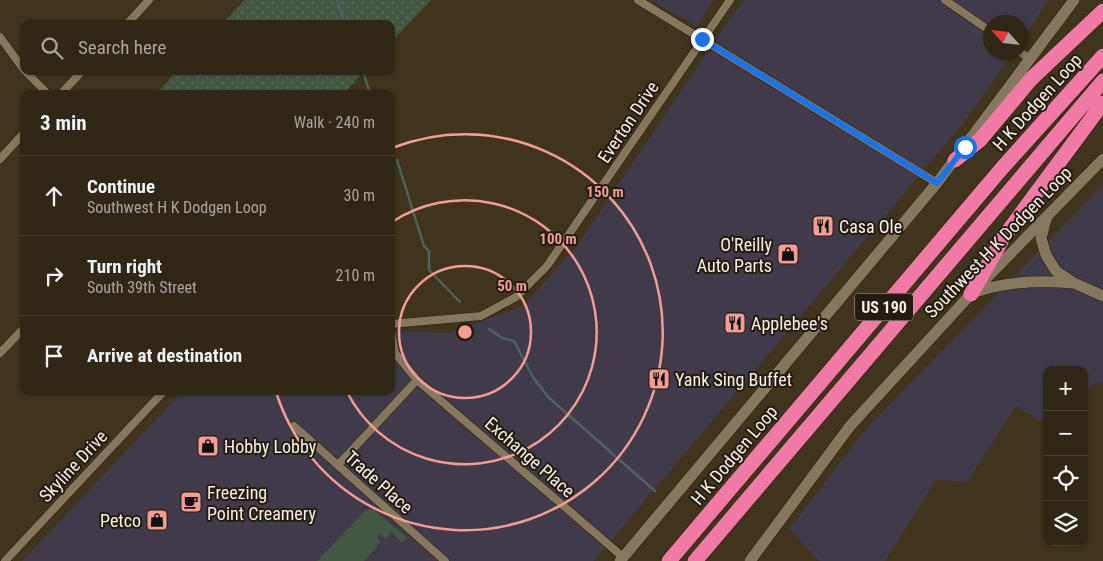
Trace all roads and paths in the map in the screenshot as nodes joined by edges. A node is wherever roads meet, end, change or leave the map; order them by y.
1 (149, 0) edge
2 (638, 0) edge
3 (730, 0) edge
4 (944, 0) edge
5 (1074, 0) edge
6 (1103, 11) edge
7 (131, 20) edge
8 (983, 26) edge
9 (0, 37) edge
10 (702, 39) junction
11 (1028, 52) edge
12 (1103, 56) edge
13 (1022, 60) edge
14 (20, 65) edge
15 (28, 75) edge
16 (78, 75) edge
17 (1103, 81) edge
18 (44, 90) edge
19 (65, 90) edge
20 (1103, 103) edge
21 (20, 137) edge
22 (0, 159) edge
23 (1103, 159) edge
24 (955, 160) junction
25 (937, 183) junction
26 (1047, 215) junction
27 (1074, 283) junction
28 (971, 294) junction
29 (1103, 296) edge
30 (395, 324) edge
31 (20, 332) edge
32 (0, 353) edge
33 (395, 353) edge
34 (417, 380) junction
35 (160, 395) edge
36 (294, 426) dead end
37 (338, 465) junction
38 (621, 559) edge
39 (5, 561) edge
40 (445, 561) edge
41 (669, 561) edge
42 (695, 561) edge
43 (750, 561) edge

1 - 7 street
2 - 10 street
3 - 10 street, Everton Drive
4 - 8 street
5 - 11 main road
6 - 24 highway
9 - 14 street
10 - 25 street
10 - 30 street, Everton Drive
12 - 41 highway, H K Dodgen Loop / US 190
13 - 24 main road
15 - 18 street
16 - 19 street
17 - 42 highway, H K Dodgen Loop / US 190
20 - 28 highway
21 - 22 street
23 - 26 main road, Southwest H K Dodgen Loop
24 - 25 main road
25 - 38 main road
26 - 27 main road
26 - 28 main road, Southwest H K Dodgen Loop
27 - 28 main road
27 - 29 main road
28 - 43 main road, Southwest H K Dodgen Loop
31 - 32 street
33 - 34 street, Exchange Place
34 - 37 street
34 - 38 street, Exchange Place
35 - 39 street, Skyline Drive
36 - 37 street, Trade Place
37 - 40 street, Trade Place

